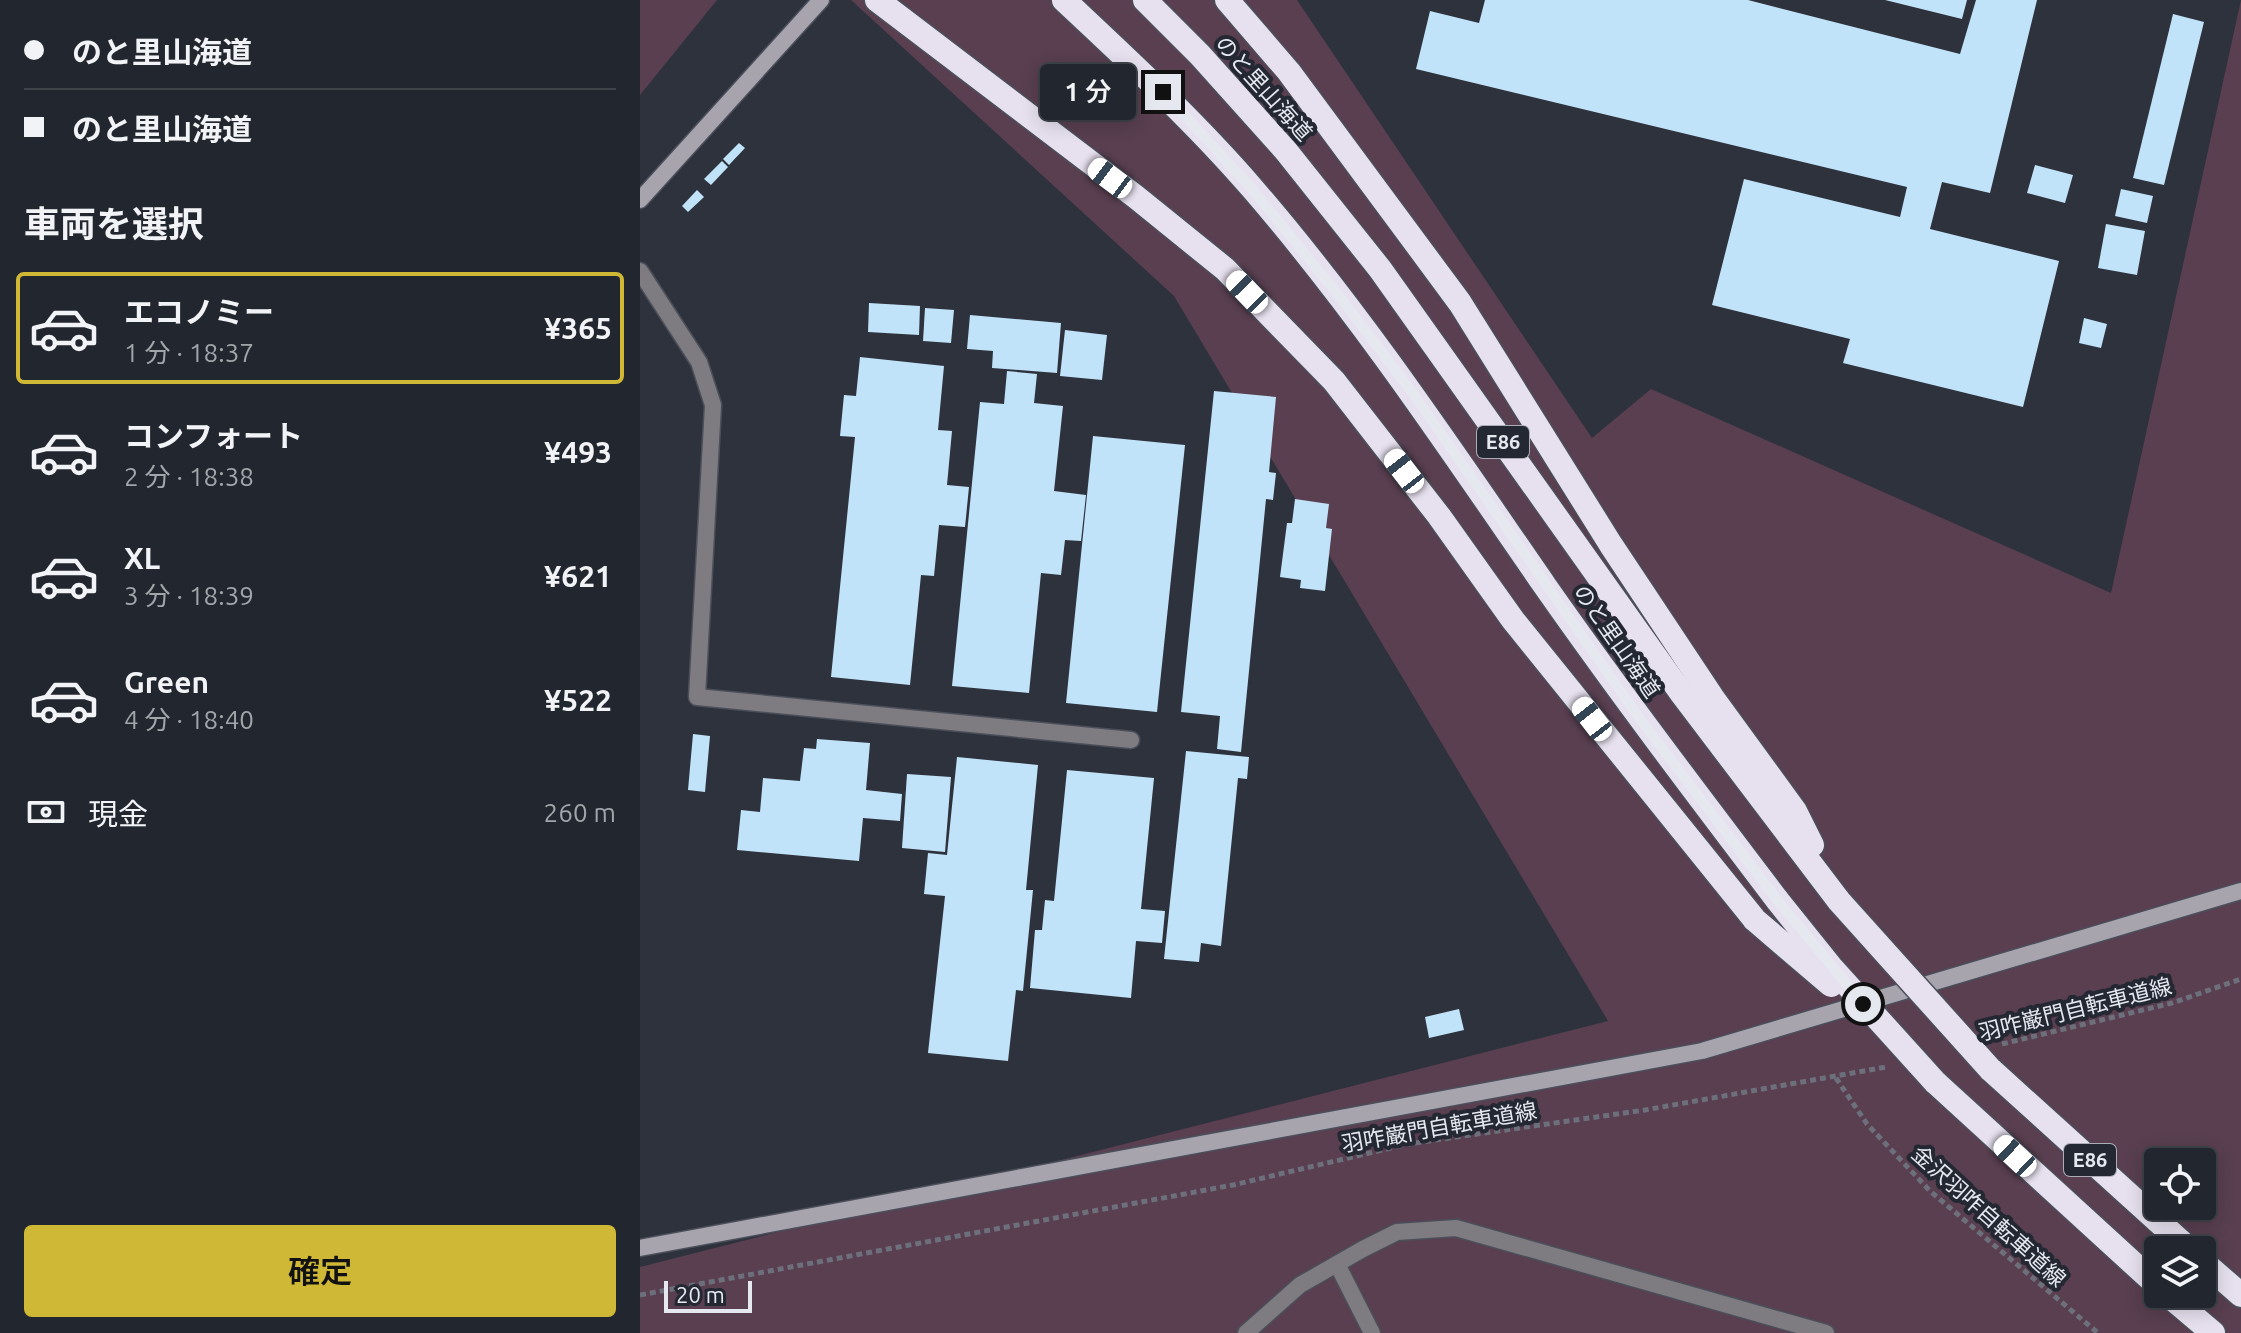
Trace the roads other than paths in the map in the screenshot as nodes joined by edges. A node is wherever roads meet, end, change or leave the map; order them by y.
1 (821, 0) edge
2 (877, 0) edge
3 (1064, 0) edge
4 (1145, 0) edge
5 (1227, 0) edge
6 (640, 200) edge
7 (640, 271) edge
8 (1131, 740) dead end
9 (2241, 891) edge
10 (1839, 901) junction
11 (1897, 1053) junction
12 (2175, 1236) edge
13 (640, 1248) edge
14 (1337, 1264) junction
15 (2144, 1273) edge
16 (2216, 1273) edge
17 (2241, 1295) edge
18 (2184, 1308) edge
19 (1246, 1333) edge
20 (1372, 1333) edge
21 (1826, 1333) edge
22 (2213, 1333) edge

1 - 6 street
2 - 11 highway, bridge
3 - 11 highway, のと里山海道 / E86, bridge
4 - 10 highway, のと里山海道 / E86
5 - 10 highway
7 - 8 street
9 - 13 street
10 - 12 highway, のと里山海道 / E86, bridge
11 - 15 highway, のと里山海道 / E86, bridge
14 - 19 street
14 - 20 street
14 - 21 street
16 - 17 highway
18 - 22 highway

